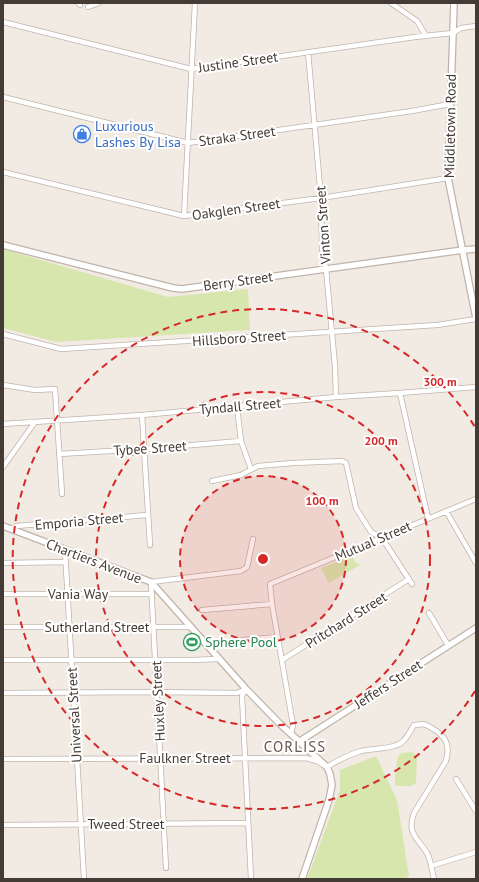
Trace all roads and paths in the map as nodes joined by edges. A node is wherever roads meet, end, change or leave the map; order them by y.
1 (99, 3) edge
2 (195, 3) edge
3 (391, 3) edge
4 (454, 3) edge
5 (88, 7) dead end
6 (3, 22) edge
7 (476, 26) edge
8 (453, 33) junction
9 (426, 36) junction
10 (308, 52) junction
11 (192, 69) junction
12 (3, 97) edge
13 (450, 104) junction
14 (315, 125) junction
15 (188, 143) junction
16 (3, 172) edge
17 (448, 178) junction
18 (321, 198) junction
19 (184, 216) junction
20 (3, 245) edge
21 (476, 249) edge
22 (463, 250) junction
23 (326, 270) junction
24 (476, 319) edge
25 (332, 332) junction
26 (3, 334) edge
27 (3, 385) edge
28 (476, 387) edge
29 (400, 393) junction
30 (336, 397) junction
31 (237, 407) junction
32 (142, 415) junction
33 (57, 420) junction
34 (35, 422) junction
35 (3, 424) edge
36 (241, 441) junction
37 (145, 449) junction
38 (60, 454) junction
39 (3, 467) edge
40 (251, 468) junction
41 (212, 481) dead end
42 (62, 494) dead end
43 (476, 499) edge
44 (446, 512) junction
45 (147, 515) junction
46 (428, 518) junction
47 (3, 526) edge
48 (11, 529) junction
49 (382, 538) junction
50 (253, 539) dead end
51 (150, 545) dead end
52 (65, 550) junction
53 (66, 562) junction
54 (3, 563) edge
55 (476, 563) edge
56 (409, 579) junction
57 (151, 582) junction
58 (412, 584) dead end
59 (3, 594) edge
60 (68, 594) junction
61 (152, 594) junction
62 (272, 604) junction
63 (202, 610) dead end
64 (429, 613) dead end
65 (3, 627) edge
66 (154, 627) junction
67 (191, 627) junction
68 (69, 628) junction
69 (476, 628) edge
70 (278, 637) junction
71 (243, 640) dead end
72 (448, 645) junction
73 (71, 659) junction
74 (219, 659) junction
75 (3, 660) edge
76 (156, 660) junction
77 (282, 660) junction
78 (246, 689) junction
79 (157, 692) junction
80 (73, 693) junction
81 (3, 694) edge
82 (291, 734) junction
83 (300, 741) junction
84 (77, 758) junction
85 (161, 758) junction
86 (245, 758) junction
87 (3, 759) edge
88 (327, 767) junction
89 (456, 779) dead end
90 (476, 811) edge
91 (248, 823) junction
92 (81, 824) junction
93 (164, 824) junction
94 (3, 826) edge
95 (476, 852) edge
96 (431, 866) junction
97 (166, 868) dead end
98 (84, 879) edge
99 (251, 879) edge
100 (302, 879) edge
101 (434, 879) edge

1 - 5 street
2 - 11 street
3 - 9 street
4 - 8 street, Middletown Road
6 - 11 street, Justine Street
7 - 8 street, Justine Street
8 - 9 street, Justine Street
8 - 13 street, Middletown Road
9 - 10 street, Justine Street
10 - 11 street, Justine Street
10 - 14 street, Vinton Street
11 - 15 street
12 - 15 street, Straka Street
13 - 14 street, Straka Street
13 - 17 street, Middletown Road
14 - 15 street, Straka Street
14 - 18 street, Vinton Street
15 - 19 street
16 - 19 street, Oakglen Street
17 - 18 street, Oakglen Street
17 - 22 street, Middletown Road
18 - 19 street, Oakglen Street
18 - 23 street, Vinton Street
20 - 23 street, Berry Street
21 - 22 street, Berry Street
22 - 23 street, Berry Street
22 - 24 street, Middletown Road
23 - 25 street, Vinton Street
24 - 25 street, Hillsboro Street
25 - 26 street, Hillsboro Street
25 - 30 street, Vinton Street
27 - 33 street
28 - 29 street, Tyndall Street
29 - 30 street, Tyndall Street
29 - 46 street
30 - 31 street, Tyndall Street
31 - 32 street, Tyndall Street
31 - 36 street
32 - 33 street, Tyndall Street
32 - 37 street
33 - 34 street, Tyndall Street
33 - 38 street
34 - 35 street, Tyndall Street
34 - 39 street
36 - 37 street, Tybee Street
36 - 40 street
37 - 38 street, Tybee Street
37 - 45 street
38 - 42 street
40 - 41 street
40 - 49 street
43 - 44 street, Mutual Street
44 - 46 street, Mutual Street
44 - 55 street
45 - 48 street, Emporia Street
45 - 51 street
46 - 49 street, Mutual Street
47 - 48 street, Chartiers Avenue
48 - 52 street, Chartiers Avenue
49 - 56 street
49 - 62 street, Mutual Street
50 - 57 street
52 - 53 street, Universal Street
52 - 57 street, Chartiers Avenue
53 - 54 street
53 - 60 street, Universal Street
56 - 58 street
56 - 77 street, Pritchard Street
57 - 61 street, Huxley Street
57 - 67 street, Chartiers Avenue
59 - 60 street, Vania Way
60 - 61 street, Vania Way
60 - 68 street, Universal Street
61 - 66 street, Huxley Street
62 - 63 street
62 - 70 street
64 - 72 street
65 - 68 street, Sutherland Street
66 - 67 street, Sutherland Street
66 - 68 street, Sutherland Street
66 - 76 street, Huxley Street
67 - 74 street, Chartiers Avenue
68 - 73 street, Universal Street
69 - 72 street, Jeffers Street
70 - 71 street
70 - 77 street
72 - 83 street, Jeffers Street
73 - 75 street
73 - 76 street
73 - 80 street, Universal Street
74 - 76 street
74 - 78 street, Chartiers Avenue
76 - 79 street, Huxley Street
77 - 82 street
78 - 79 street
78 - 82 street, Chartiers Avenue
78 - 86 street
79 - 80 street
79 - 85 street, Huxley Street
80 - 81 street
80 - 84 street, Universal Street
82 - 83 street, Chartiers Avenue
83 - 88 street, Chartiers Avenue
84 - 85 street, Faulkner Street
84 - 87 street, Faulkner Street
84 - 92 street, Universal Street
85 - 86 street, Faulkner Street
85 - 93 street, Huxley Street
86 - 88 street, Faulkner Street
86 - 91 street
88 - 96 street
88 - 100 street
89 - 90 street
91 - 93 street, Tweed Street
91 - 99 street
92 - 93 street, Tweed Street
92 - 94 street, Tweed Street
92 - 98 street, Universal Street
93 - 97 street, Huxley Street
95 - 96 street
96 - 101 street

